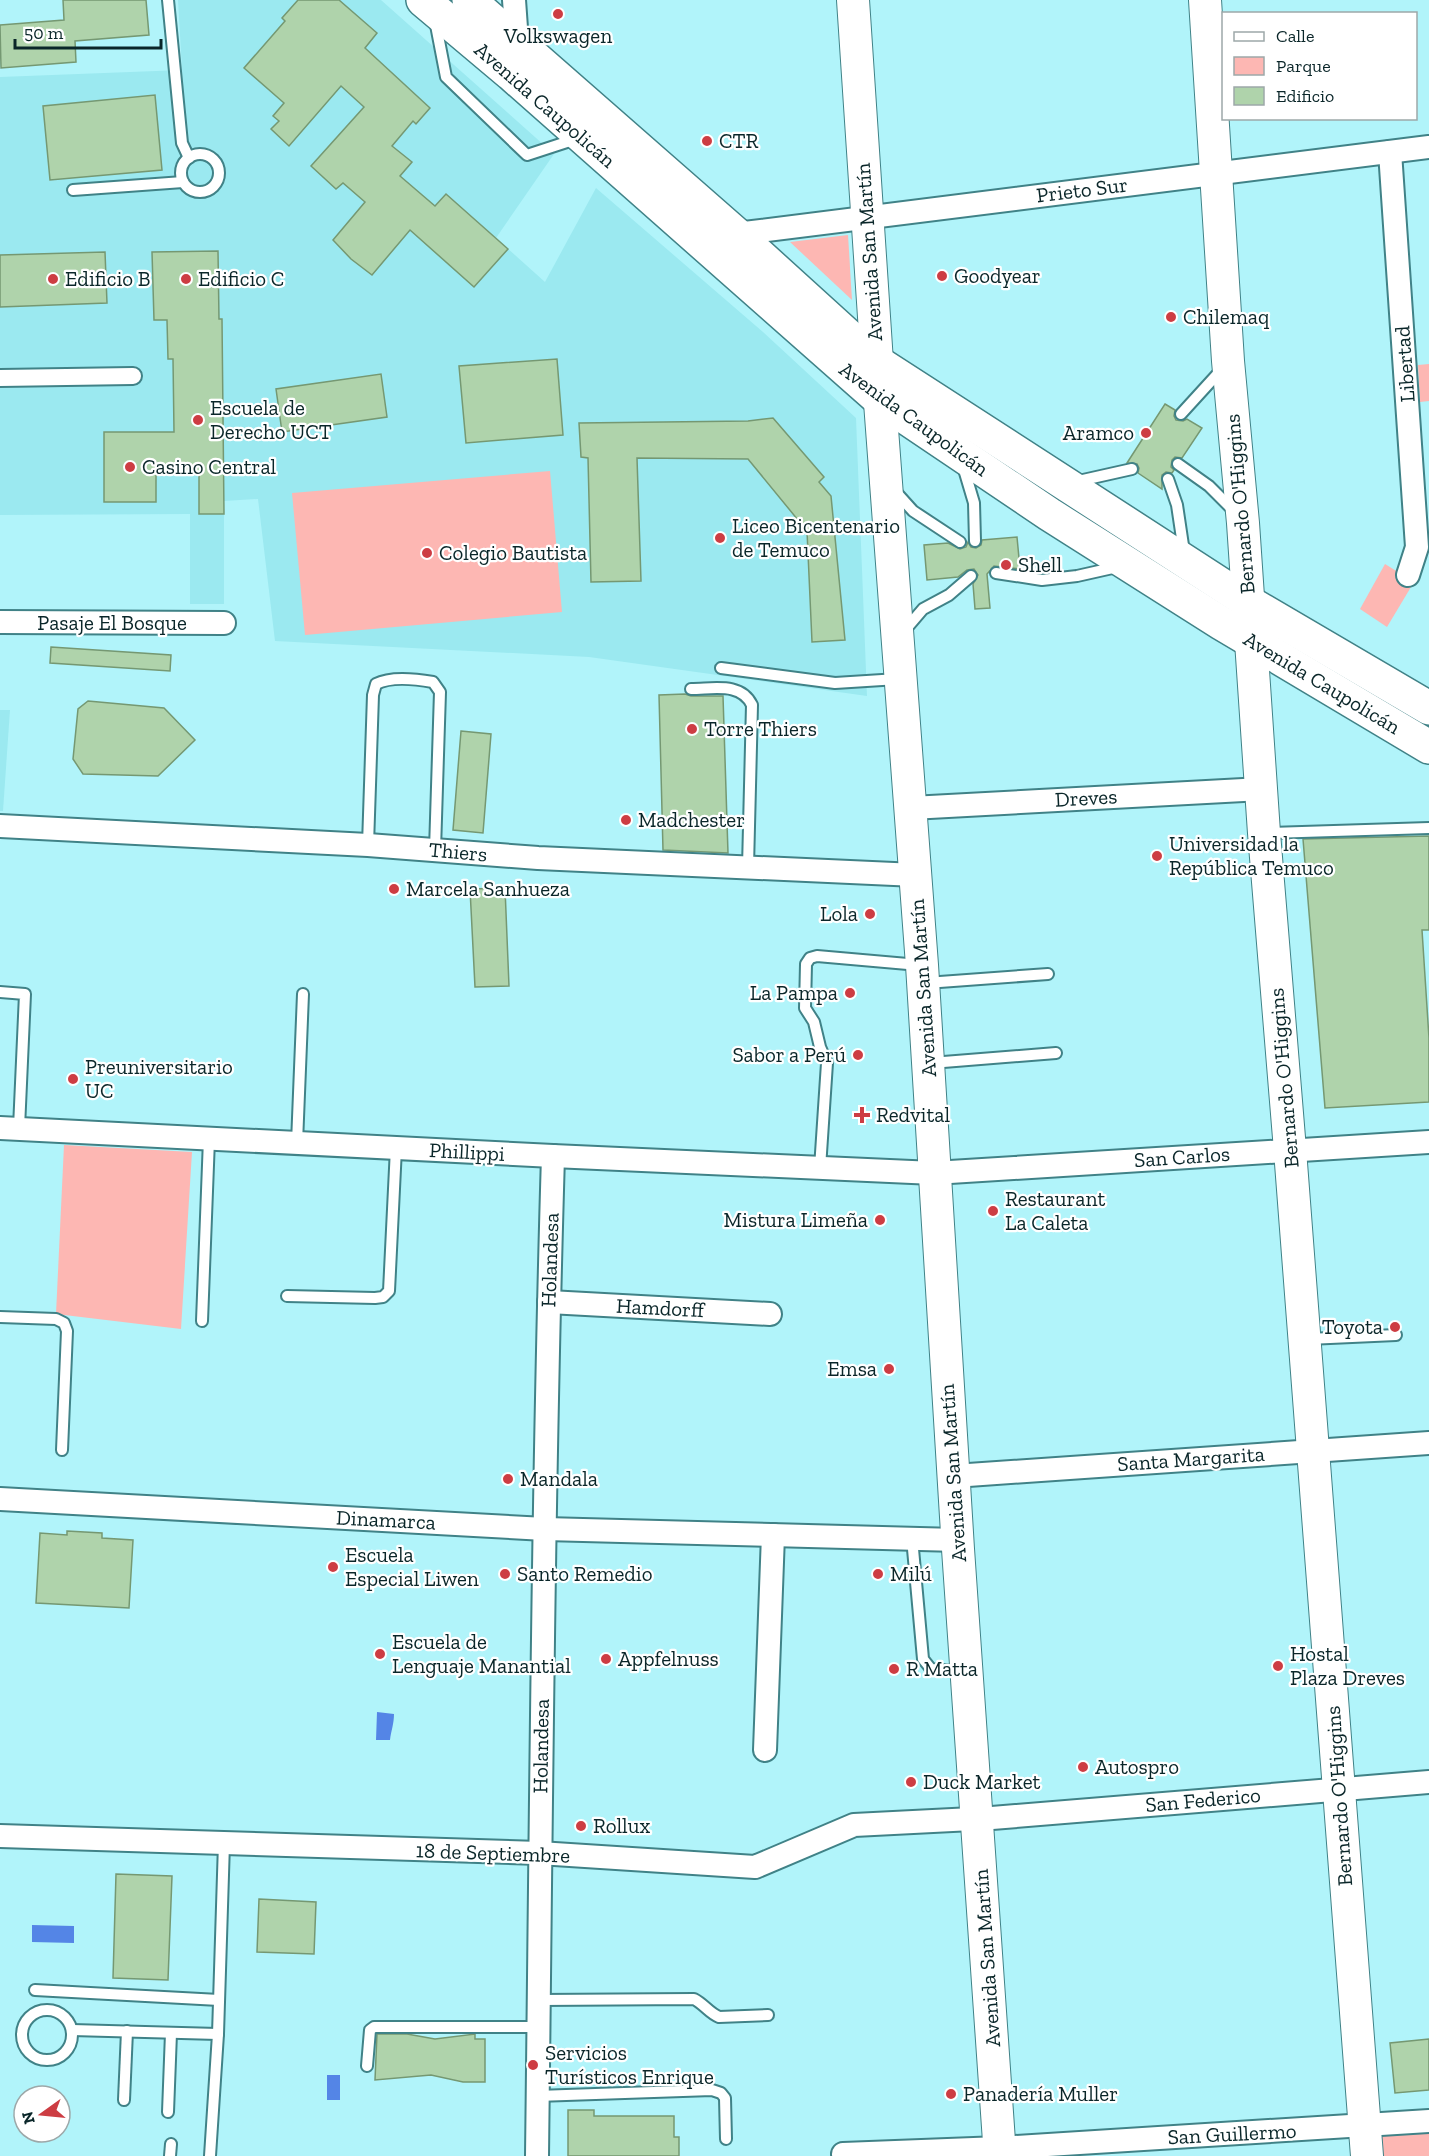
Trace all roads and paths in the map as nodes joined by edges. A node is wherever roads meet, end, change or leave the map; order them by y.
1 (168, 0) edge
2 (469, 0) edge
3 (514, 0) edge
4 (853, 0) edge
5 (1204, 0) edge
6 (428, 4) edge
7 (517, 42) junction
8 (582, 137) junction
9 (1429, 147) edge
10 (1390, 152) junction
11 (189, 159) junction
12 (1217, 173) junction
13 (183, 182) junction
14 (74, 190) dead end
15 (867, 218) junction
16 (736, 234) junction
17 (1228, 361) junction
18 (877, 362) junction
19 (133, 376) dead end
20 (0, 378) edge
21 (879, 400) junction
22 (1181, 414) dead end
23 (960, 454) junction
24 (1178, 464) dead end
25 (1132, 469) dead end
26 (885, 472) junction
27 (1168, 479) dead end
28 (1066, 484) junction
29 (1243, 524) junction
30 (975, 541) dead end
31 (960, 542) dead end
32 (1186, 561) junction
33 (1135, 568) junction
34 (996, 573) dead end
35 (1408, 575) dead end
36 (971, 576) dead end
37 (1248, 602) junction
38 (0, 622) edge
39 (224, 623) dead end
40 (899, 641) junction
41 (1252, 642) junction
42 (721, 669) dead end
43 (901, 679) junction
44 (691, 689) dead end
45 (1429, 708) edge
46 (1429, 747) edge
47 (1262, 789) junction
48 (911, 808) junction
49 (0, 826) edge
50 (1429, 828) edge
51 (1263, 833) junction
52 (368, 845) junction
53 (435, 850) junction
54 (748, 867) junction
55 (916, 875) junction
56 (923, 974) junction
57 (1048, 974) dead end
58 (0, 992) edge
59 (303, 994) dead end
60 (1056, 1053) dead end
61 (928, 1064) junction
62 (9, 1128) edge
63 (209, 1138) junction
64 (1429, 1142) edge
65 (297, 1143) junction
66 (396, 1148) junction
67 (1290, 1150) junction
68 (553, 1156) junction
69 (820, 1168) junction
70 (934, 1173) junction
71 (286, 1296) dead end
72 (549, 1302) junction
73 (770, 1314) dead end
74 (0, 1317) edge
75 (202, 1321) dead end
76 (1396, 1335) dead end
77 (1305, 1339) junction
78 (1429, 1443) edge
79 (62, 1450) dead end
80 (1313, 1451) junction
81 (954, 1476) junction
82 (0, 1499) edge
83 (545, 1529) junction
84 (773, 1535) junction
85 (912, 1538) junction
86 (957, 1540) junction
87 (967, 1673) junction
88 (765, 1750) dead end
89 (1429, 1782) edge
90 (1338, 1789) junction
91 (978, 1819) junction
92 (0, 1836) edge
93 (224, 1844) junction
94 (539, 1853) junction
95 (35, 1990) dead end
96 (219, 2000) junction
97 (539, 2000) junction
98 (768, 2015) dead end
99 (538, 2027) junction
100 (72, 2030) junction
101 (127, 2031) junction
102 (171, 2033) junction
103 (218, 2034) junction
104 (367, 2067) dead end
105 (537, 2096) junction
106 (124, 2100) dead end
107 (168, 2112) dead end
108 (1429, 2121) edge
109 (726, 2139) dead end
110 (1366, 2141) edge
111 (171, 2144) dead end
112 (1000, 2152) edge
113 (843, 2154) dead end
114 (170, 2156) edge
115 (210, 2156) edge
116 (537, 2156) edge

1 - 11 lane
2 - 7 main road, Avenida Caupolicán
3 - 7 street
4 - 15 main road, Avenida San Martín
5 - 12 main road, Bernardo O'Higgins
6 - 8 main road, Avenida Caupolicán
6 - 8 lane
7 - 16 main road, Avenida Caupolicán
8 - 21 main road, Avenida Caupolicán
9 - 10 street, Prieto Sur
10 - 12 street, Prieto Sur
10 - 35 street, Libertad
11 - 13 lane
11 - 13 lane
12 - 15 street, Prieto Sur
12 - 17 main road, Bernardo O'Higgins
13 - 14 lane
15 - 16 street, Prieto Sur
15 - 18 main road, Avenida San Martín
16 - 18 main road, Avenida Caupolicán
17 - 22 lane
17 - 29 main road, Bernardo O'Higgins
18 - 21 main road, Avenida San Martín
18 - 28 main road, Avenida Caupolicán
19 - 20 street
21 - 23 main road, Avenida Caupolicán
21 - 26 main road, Avenida San Martín
23 - 30 lane
23 - 33 main road, Avenida Caupolicán
24 - 29 lane
25 - 28 lane
26 - 31 lane
26 - 40 main road, Avenida San Martín
27 - 32 lane
28 - 32 main road, Avenida Caupolicán
29 - 37 main road, Bernardo O'Higgins
32 - 37 main road, Avenida Caupolicán
33 - 34 lane
33 - 41 main road, Avenida Caupolicán
36 - 40 lane
37 - 41 main road, Bernardo O'Higgins
37 - 45 main road, Avenida Caupolicán
38 - 39 street, Pasaje El Bosque
40 - 43 main road, Avenida San Martín
41 - 46 main road, Avenida Caupolicán
41 - 47 main road, Bernardo O'Higgins
42 - 43 lane
43 - 48 main road, Avenida San Martín
44 - 54 lane
47 - 48 street, Dreves
47 - 51 main road, Bernardo O'Higgins
48 - 55 main road, Avenida San Martín
49 - 52 street, Thiers
50 - 51 lane
51 - 67 main road, Bernardo O'Higgins
52 - 53 street, Thiers
52 - 53 lane
53 - 54 street, Thiers
54 - 55 street, Thiers
55 - 56 main road, Avenida San Martín
56 - 57 lane
56 - 61 main road, Avenida San Martín
56 - 69 lane
58 - 62 lane
59 - 65 lane
60 - 61 lane
61 - 70 main road, Avenida San Martín
62 - 63 street, Phillippi
63 - 65 street, Phillippi
63 - 75 lane
64 - 67 street, San Carlos
65 - 66 street, Phillippi
66 - 68 street, Phillippi
66 - 71 lane
67 - 70 street, San Carlos
67 - 77 main road, Bernardo O'Higgins
68 - 69 street, Phillippi
68 - 72 street, Holandesa
69 - 70 street, Phillippi
70 - 81 main road, Avenida San Martín
72 - 73 street, Hamdorff
72 - 83 street, Holandesa
74 - 79 lane
76 - 77 lane
77 - 80 main road, Bernardo O'Higgins
78 - 80 street, Santa Margarita
80 - 81 street, Santa Margarita
80 - 90 main road, Bernardo O'Higgins
81 - 86 main road, Avenida San Martín
82 - 83 street, Dinamarca
83 - 84 street, Dinamarca
83 - 94 street, Holandesa
84 - 85 street, Dinamarca
84 - 88 street
85 - 86 street, Dinamarca
85 - 87 lane
86 - 87 main road, Avenida San Martín
87 - 91 main road, Avenida San Martín
89 - 90 street, San Federico
90 - 91 street, San Federico
90 - 110 main road, Bernardo O'Higgins
91 - 94 street, 18 de Septiembre
91 - 112 main road, Avenida San Martín
92 - 93 street, 18 de Septiembre
93 - 94 street, 18 de Septiembre
93 - 96 lane
94 - 97 street, Holandesa
95 - 96 lane
96 - 103 lane
97 - 98 lane
97 - 99 street, Holandesa
99 - 104 lane
99 - 105 street, Holandesa
100 - 100 lane
100 - 101 lane
101 - 102 lane
101 - 106 lane
102 - 103 lane
102 - 107 lane
103 - 115 lane
105 - 109 lane
105 - 116 street, Holandesa
108 - 110 street, San Guillermo
110 - 112 street, San Guillermo
111 - 114 lane
112 - 113 street, San Guillermo

